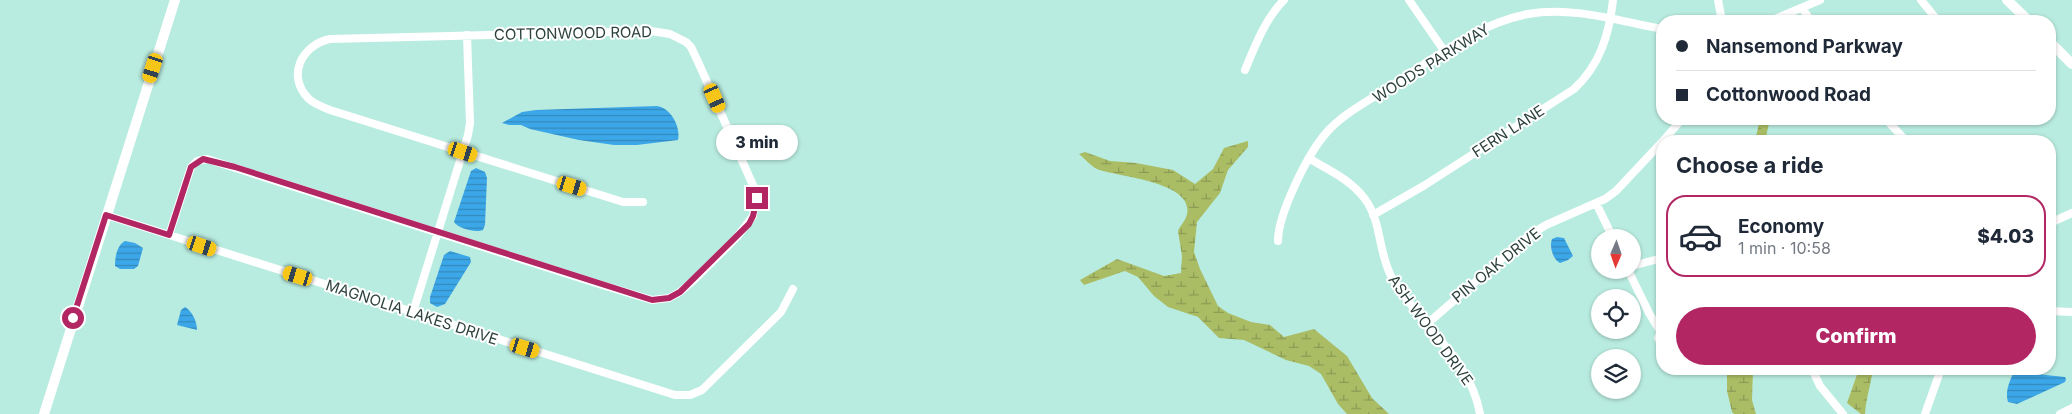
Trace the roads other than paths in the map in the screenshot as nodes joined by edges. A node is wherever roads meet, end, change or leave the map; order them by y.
1 (175, 0) edge
2 (1284, 0) edge
3 (1409, 0) edge
4 (1612, 0) edge
5 (1718, 0) edge
6 (1820, 0) edge
7 (1921, 0) edge
8 (2007, 0) edge
9 (1802, 8) junction
10 (1721, 15) edge
11 (1785, 15) edge
12 (1807, 15) edge
13 (1933, 15) edge
14 (2023, 15) edge
15 (1610, 20) junction
16 (1656, 28) edge
17 (467, 35) junction
18 (2056, 48) edge
19 (1445, 52) junction
20 (2072, 64) edge
21 (1245, 70) dead end
22 (1677, 125) edge
23 (1891, 125) edge
24 (1669, 135) edge
25 (1901, 135) edge
26 (1656, 150) edge
27 (463, 152) junction
28 (1310, 159) junction
29 (643, 202) dead end
30 (1596, 203) junction
31 (2072, 214) edge
32 (106, 215) junction
33 (1374, 215) junction
34 (2056, 221) edge
35 (1609, 229) edge
36 (437, 232) junction
37 (169, 235) junction
38 (1278, 242) dead end
39 (1656, 260) edge
40 (1641, 264) edge
41 (1632, 279) edge
42 (793, 289) dead end
43 (2056, 311) edge
44 (413, 312) junction
45 (2072, 312) edge
46 (1656, 322) edge
47 (1428, 324) junction
48 (1815, 375) edge
49 (1939, 375) edge
50 (2072, 408) edge
51 (44, 414) edge
52 (1480, 414) edge
53 (1843, 414) edge
54 (1925, 414) edge
55 (2060, 414) edge

1 - 32 main road
2 - 21 street
3 - 19 street
4 - 15 street, FERN LANE
5 - 10 street
6 - 9 street
7 - 13 street
8 - 14 main road
9 - 11 street
9 - 12 street
15 - 16 street, WOODS PARKWAY
15 - 19 street, WOODS PARKWAY
15 - 33 street, FERN LANE
17 - 27 street
17 - 27 street, COTTONWOOD ROAD
17 - 36 street, COTTONWOOD ROAD
18 - 20 main road
19 - 28 street, WOODS PARKWAY
22 - 24 street, PIN OAK DRIVE
23 - 25 street
26 - 30 street, PIN OAK DRIVE
27 - 29 street
27 - 36 street
28 - 33 street, ASH WOOD DRIVE
28 - 38 street, WOODS PARKWAY
30 - 35 street
30 - 47 street, PIN OAK DRIVE
31 - 34 street
32 - 37 street, MAGNOLIA LAKES DRIVE
32 - 51 main road
33 - 47 street, ASH WOOD DRIVE
36 - 37 street, COTTONWOOD ROAD
36 - 44 street
37 - 44 street, MAGNOLIA LAKES DRIVE
39 - 40 street
41 - 46 street
42 - 44 street, MAGNOLIA LAKES DRIVE
43 - 45 street
47 - 52 street, ASH WOOD DRIVE
48 - 53 street
49 - 54 street
50 - 55 street

